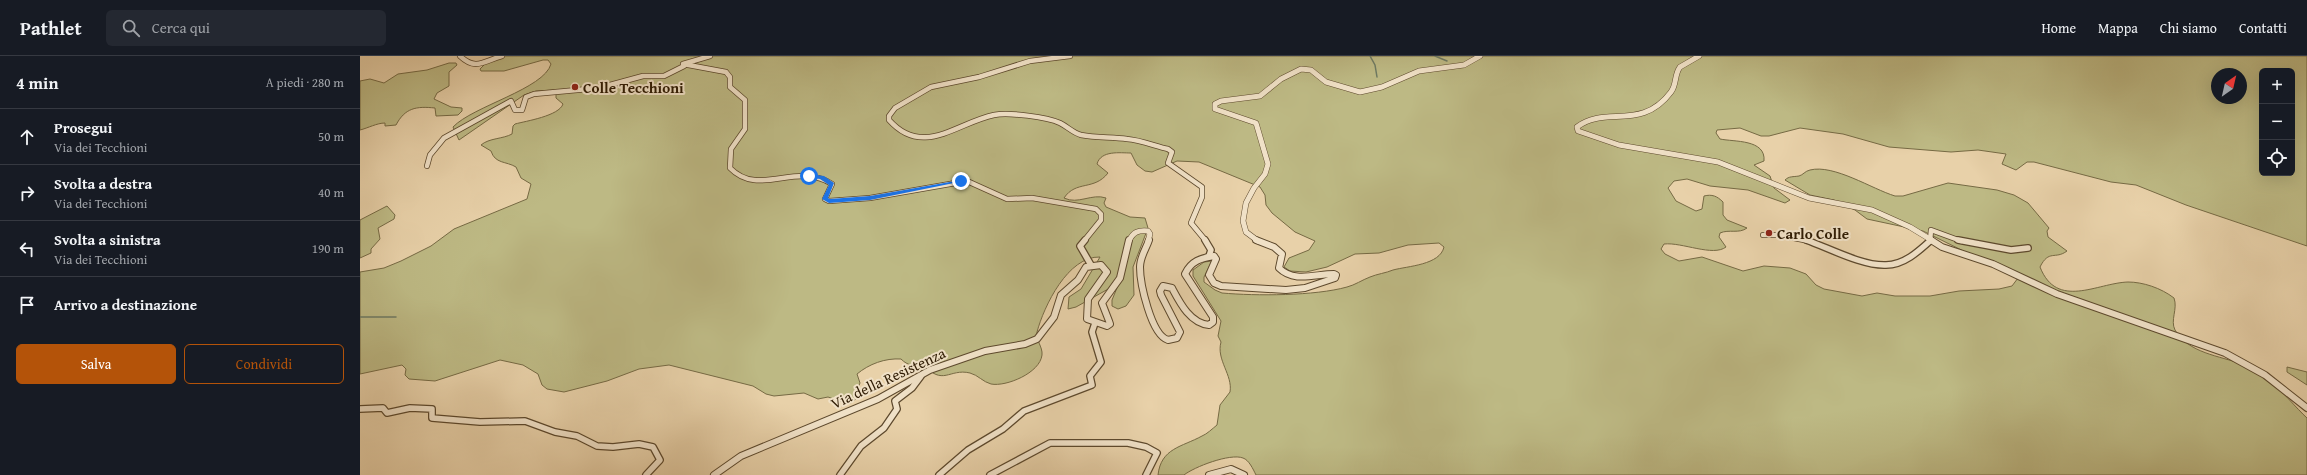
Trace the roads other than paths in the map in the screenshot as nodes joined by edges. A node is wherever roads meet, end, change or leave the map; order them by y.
1 (460, 56) edge
2 (502, 56) edge
3 (710, 56) edge
4 (1070, 56) edge
5 (1480, 56) edge
6 (1699, 56) edge
7 (684, 66) junction
8 (427, 166) dead end
9 (1764, 235) dead end
10 (1931, 240) junction
11 (2028, 248) dead end
12 (1209, 256) junction
13 (1091, 265) junction
14 (1095, 323) junction
15 (922, 374) junction
16 (360, 408) edge
17 (2307, 408) edge
18 (646, 475) edge
19 (714, 475) edge
20 (840, 475) edge
21 (939, 475) edge
22 (990, 475) edge
23 (1146, 475) edge
24 (1209, 475) edge
25 (1244, 475) edge

1 - 2 street
3 - 7 street
4 - 12 street
5 - 12 street
6 - 10 street
7 - 8 street
7 - 13 street
9 - 10 street
10 - 11 street
10 - 17 street
12 - 14 street
13 - 14 street
13 - 15 street, Via della Resistenza
14 - 21 street
15 - 19 street, Via della Resistenza
15 - 20 street
16 - 18 street
22 - 23 street
24 - 25 street

